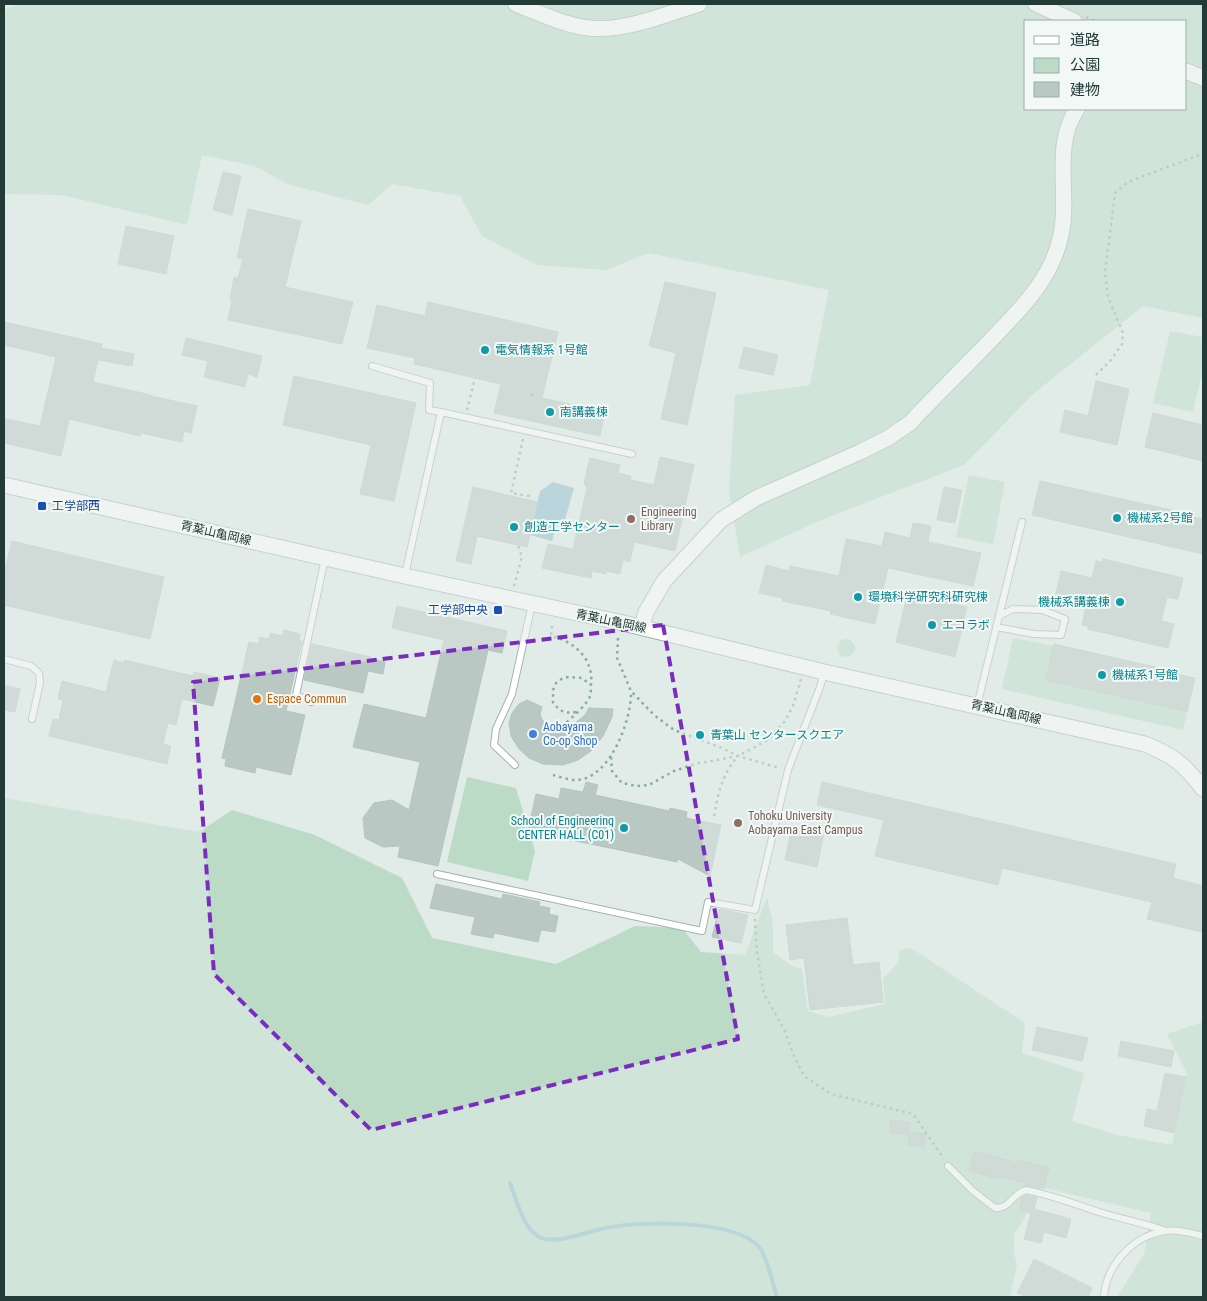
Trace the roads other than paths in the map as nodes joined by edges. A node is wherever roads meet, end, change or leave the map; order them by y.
1 (516, 4) edge
2 (699, 4) edge
3 (1036, 4) edge
4 (1072, 20) edge
5 (1187, 71) edge
6 (1203, 78) edge
7 (1076, 110) edge
8 (372, 366) dead end
9 (441, 412) junction
10 (632, 454) dead end
11 (4, 485) edge
12 (1022, 522) dead end
13 (326, 558) junction
14 (405, 576) junction
15 (532, 604) junction
16 (999, 616) junction
17 (642, 627) junction
18 (996, 627) junction
19 (4, 659) edge
20 (824, 672) junction
21 (311, 702) dead end
22 (977, 706) junction
23 (32, 719) dead end
24 (515, 765) dead end
25 (1203, 789) edge
26 (437, 874) dead end
27 (948, 1166) road end
28 (1166, 1231) junction
29 (1203, 1236) edge
30 (1104, 1297) edge

1 - 2 street
3 - 4 street
5 - 6 street
7 - 17 street
8 - 9 lane
9 - 10 lane
9 - 14 lane
11 - 13 street, 青葉山亀岡線
12 - 16 lane
13 - 14 street, 青葉山亀岡線
13 - 21 lane
14 - 15 street, 青葉山亀岡線
15 - 17 street, 青葉山亀岡線
15 - 24 lane
16 - 18 lane
16 - 18 lane
17 - 20 street, 青葉山亀岡線
18 - 22 lane
19 - 23 lane
20 - 22 street, 青葉山亀岡線
20 - 26 lane
22 - 25 street, 青葉山亀岡線
27 - 28 lane
28 - 29 lane
28 - 30 lane

